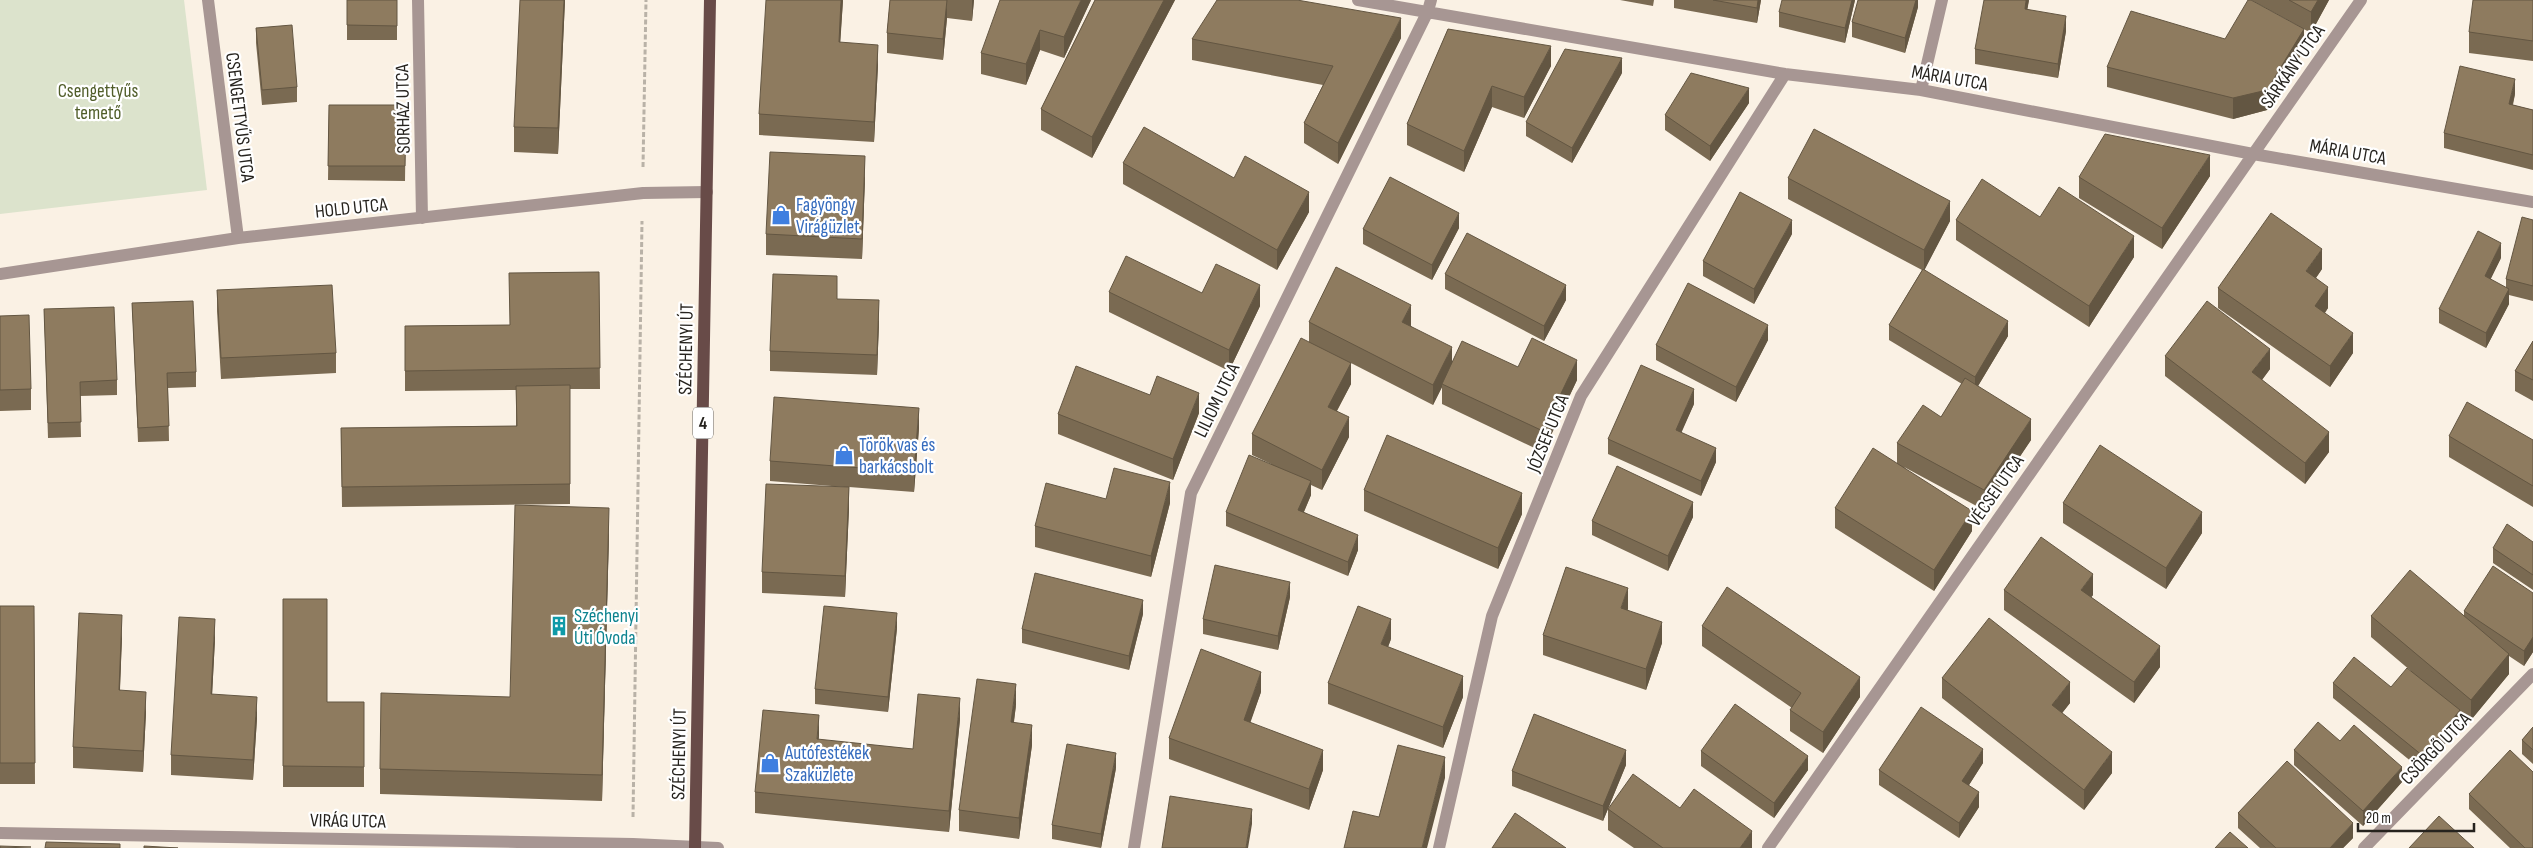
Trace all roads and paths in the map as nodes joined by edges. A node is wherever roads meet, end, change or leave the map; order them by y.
1 (208, 0) edge
2 (418, 0) edge
3 (646, 0) edge
4 (710, 0) edge
5 (1358, 0) edge
6 (1942, 0) edge
7 (2361, 0) edge
8 (1430, 6) edge
9 (1785, 74) junction
10 (1921, 90) junction
11 (2253, 154) junction
12 (707, 192) junction
13 (643, 193) junction
14 (2533, 202) edge
15 (422, 218) junction
16 (238, 238) junction
17 (0, 274) edge
18 (2533, 674) edge
19 (0, 833) edge
20 (633, 844) junction
21 (695, 847) edge
22 (718, 848) edge
23 (1134, 848) edge
24 (1439, 848) edge
25 (1768, 848) edge
26 (2364, 848) edge

1 - 16 street, CSENGETTYŰS UTCA
2 - 15 street, SORHÁZ UTCA
3 - 13 path
4 - 12 main road, SZÉCHENYI ÚT / 4
5 - 8 street, MÁRIA UTCA
6 - 10 street
7 - 11 street, SÁRKÁNY UTCA
8 - 9 street, MÁRIA UTCA
8 - 23 street, LILIOM UTCA
9 - 10 street, MÁRIA UTCA
9 - 24 street, JÓZSEF UTCA
10 - 11 street, MÁRIA UTCA
11 - 14 street, MÁRIA UTCA
11 - 25 street, VÉCSEI UTCA
12 - 13 street, HOLD UTCA
12 - 21 main road, SZÉCHENYI ÚT / 4
13 - 15 street, HOLD UTCA
13 - 20 path
15 - 16 street, HOLD UTCA
16 - 17 street, HOLD UTCA
18 - 26 street, CSÖRGŐ UTCA
19 - 20 street, VIRÁG UTCA
20 - 21 street, VIRÁG UTCA
21 - 22 street, VIRÁG UTCA

